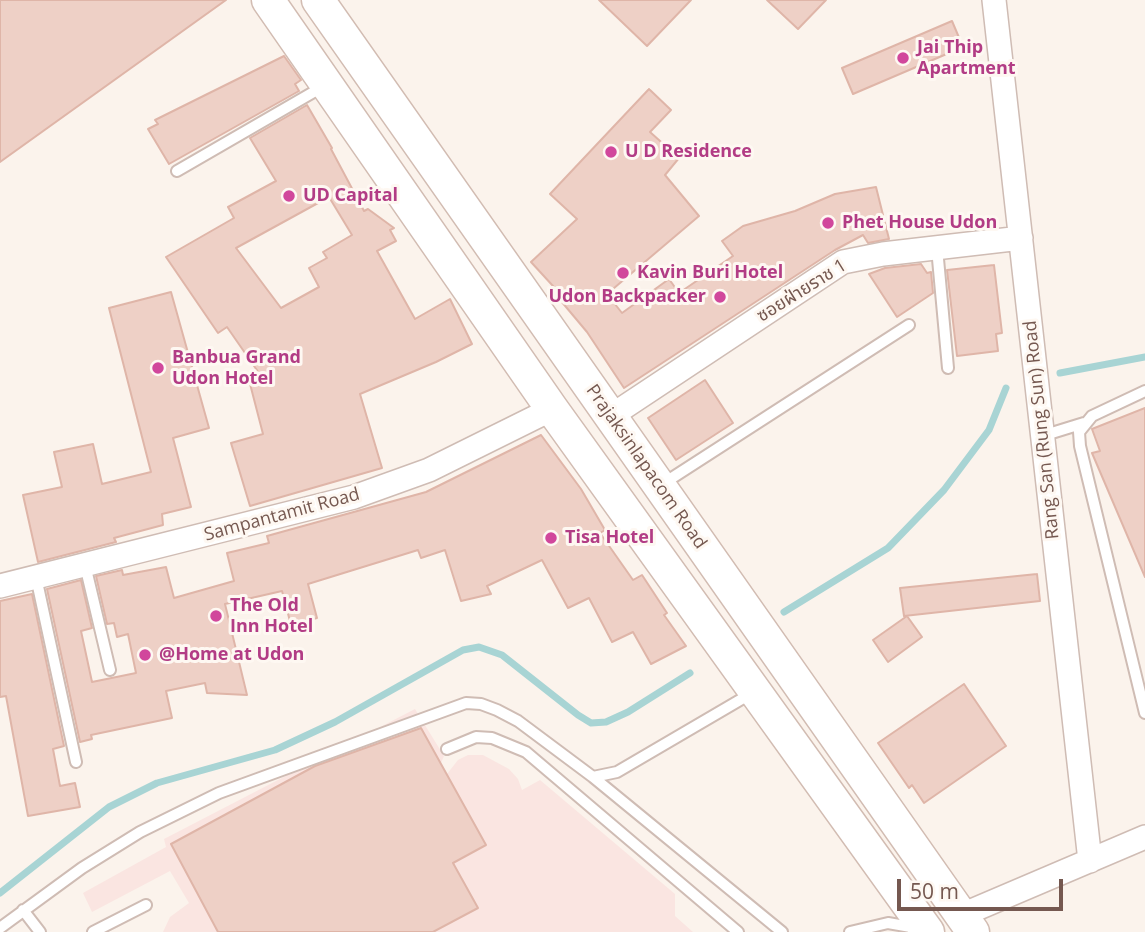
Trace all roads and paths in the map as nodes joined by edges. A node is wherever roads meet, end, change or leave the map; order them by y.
1 (995, 0) edge
2 (319, 1) edge
3 (276, 12) edge
4 (362, 63) junction
5 (327, 85) junction
6 (177, 171) dead end
7 (1021, 239) junction
8 (937, 248) junction
9 (909, 325) dead end
10 (948, 368) dead end
11 (588, 383) junction
12 (1145, 391) edge
13 (552, 409) junction
14 (611, 416) junction
15 (1084, 423) junction
16 (1042, 436) junction
17 (660, 486) junction
18 (85, 565) junction
19 (36, 576) junction
20 (0, 586) edge
21 (110, 670) dead end
22 (789, 670) junction
23 (754, 692) junction
24 (1145, 711) edge
25 (447, 749) dead end
26 (76, 762) dead end
27 (593, 777) junction
28 (1145, 837) edge
29 (1090, 861) junction
30 (146, 905) dead end
31 (23, 910) junction
32 (967, 924) edge
33 (0, 928) edge
34 (926, 931) edge
35 (40, 932) edge
36 (93, 932) edge
37 (738, 932) edge
38 (782, 932) edge
39 (850, 932) edge

1 - 7 street, Rang San (Rung Sun) Road
2 - 3 street
2 - 4 street, Prajaksinlapacom Road
3 - 5 street
4 - 5 street
4 - 11 street, Prajaksinlapacom Road
5 - 6 lane
5 - 13 street
7 - 8 street, ซอยฝ่ายราช 1
7 - 16 street, Rang San (Rung Sun) Road
8 - 10 lane
8 - 14 street, ซอยฝ่ายราช 1
9 - 17 lane
11 - 13 street
11 - 14 street, Prajaksinlapacom Road
12 - 15 lane
13 - 18 street, Sampantamit Road
13 - 23 street
14 - 17 street, Prajaksinlapacom Road
15 - 16 lane
15 - 24 lane
16 - 29 street, Rang San (Rung Sun) Road
17 - 22 street, Prajaksinlapacom Road
18 - 19 street, Sampantamit Road
18 - 21 lane
19 - 20 street, Sampantamit Road
19 - 26 lane
22 - 23 street
22 - 32 street, Prajaksinlapacom Road
23 - 27 lane
23 - 34 street
25 - 37 lane
27 - 31 lane
27 - 38 lane
28 - 29 street
29 - 32 street
30 - 36 lane
31 - 33 lane
31 - 35 lane
32 - 34 street
34 - 39 lane

